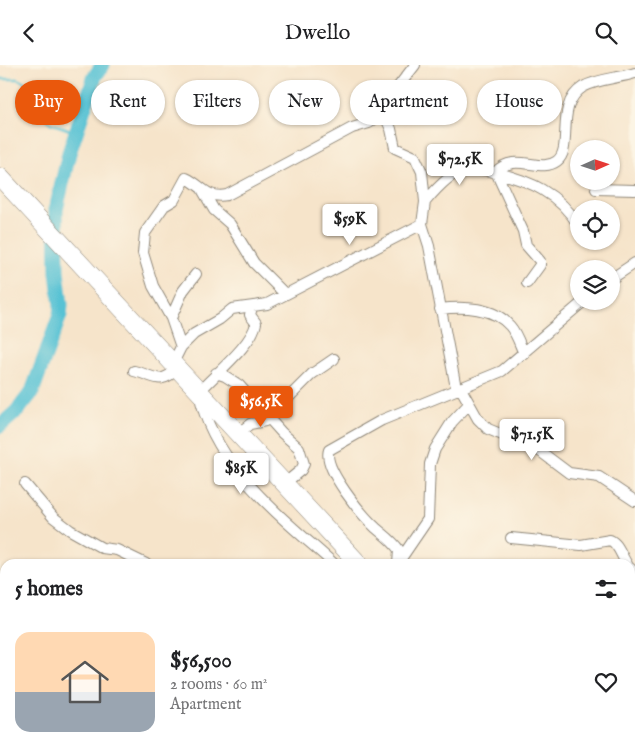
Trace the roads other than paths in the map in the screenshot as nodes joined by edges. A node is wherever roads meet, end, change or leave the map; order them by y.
1 (415, 65) edge
2 (635, 73) edge
3 (403, 80) edge
4 (362, 125) edge
5 (389, 125) edge
6 (496, 172) junction
7 (0, 177) edge
8 (620, 189) edge
9 (635, 189) edge
10 (203, 191) junction
11 (425, 202) junction
12 (570, 214) edge
13 (422, 224) junction
14 (635, 263) edge
15 (620, 273) edge
16 (196, 274) dead end
17 (527, 283) dead end
18 (285, 294) junction
19 (252, 307) junction
20 (440, 309) junction
21 (574, 310) edge
22 (171, 318) junction
23 (182, 347) junction
24 (524, 354) junction
25 (334, 359) dead end
26 (175, 366) junction
27 (134, 371) dead end
28 (216, 373) junction
29 (458, 388) junction
30 (199, 392) junction
31 (470, 404) junction
32 (269, 417) junction
33 (238, 434) junction
34 (284, 483) junction
35 (24, 484) dead end
36 (635, 501) edge
37 (511, 539) dead end
38 (135, 559) edge
39 (328, 559) edge
40 (354, 559) edge
41 (399, 559) edge
42 (401, 559) edge
43 (623, 559) edge

1 - 3 street
2 - 6 street
4 - 10 street
5 - 11 street
6 - 11 street
6 - 12 street
6 - 17 street
7 - 26 highway
8 - 9 street
10 - 18 street
10 - 22 street
11 - 13 street
13 - 18 street
13 - 20 street
14 - 15 street
16 - 22 street
18 - 19 street
19 - 23 street
19 - 28 street
20 - 24 street
20 - 29 street
21 - 24 street
22 - 23 street
23 - 26 street
24 - 29 street
25 - 32 street
26 - 27 street
26 - 30 highway
28 - 30 street
28 - 32 street
29 - 31 street
29 - 41 street
30 - 33 highway
30 - 39 street
31 - 36 street
31 - 42 street
32 - 33 street
32 - 34 street
33 - 34 highway
34 - 40 highway
35 - 38 street
37 - 43 street

